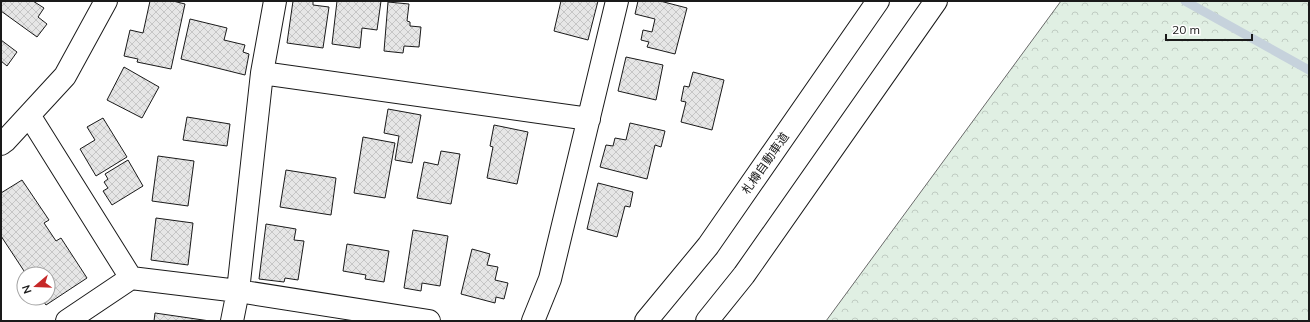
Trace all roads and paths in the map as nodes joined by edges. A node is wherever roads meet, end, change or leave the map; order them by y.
1 (106, 1) edge
2 (275, 1) edge
3 (617, 1) edge
4 (878, 1) edge
5 (936, 1) edge
6 (262, 73) junction
7 (29, 115) junction
8 (589, 119) junction
9 (1, 144) edge
10 (131, 278) junction
11 (238, 291) junction
12 (67, 321) edge
13 (232, 321) edge
14 (429, 321) edge
15 (534, 321) edge
16 (646, 321) edge
17 (707, 321) edge

1 - 7 main road
2 - 6 main road
3 - 8 main road
4 - 16 main road, 札樽自動車道
5 - 17 main road
6 - 8 main road
6 - 11 main road
7 - 9 main road
7 - 10 main road
8 - 15 main road
10 - 11 main road
10 - 12 main road
11 - 13 main road
11 - 14 main road

